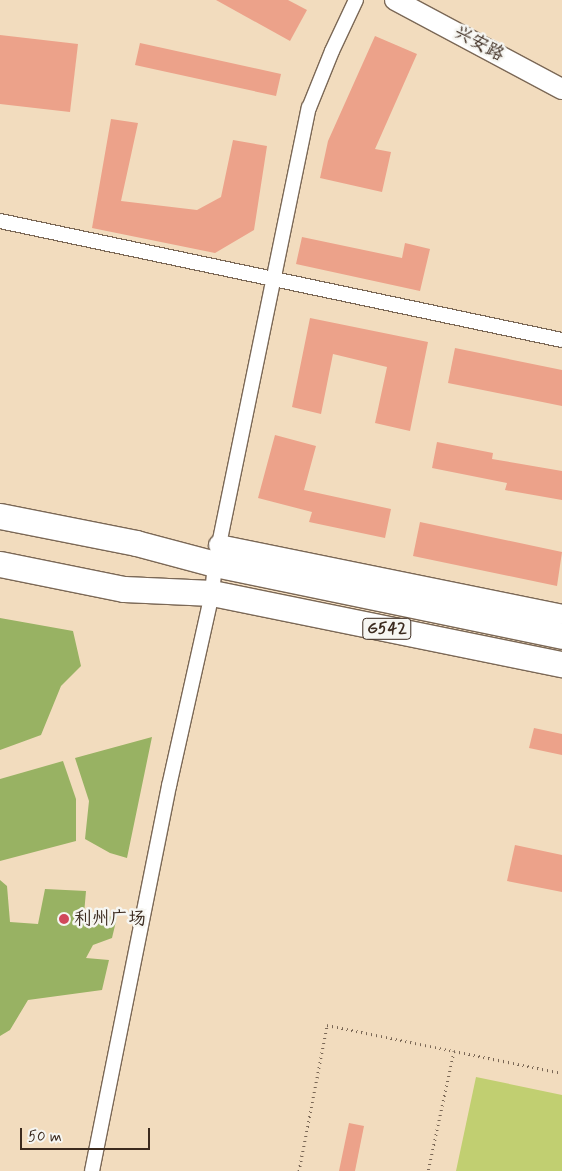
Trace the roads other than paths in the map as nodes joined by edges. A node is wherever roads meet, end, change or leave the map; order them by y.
1 (356, 0) edge
2 (406, 3) edge
3 (562, 89) edge
4 (0, 221) edge
5 (276, 280) junction
6 (562, 340) edge
7 (0, 516) edge
8 (217, 555) junction
9 (0, 564) edge
10 (212, 593) junction
11 (562, 615) edge
12 (562, 636) edge
13 (562, 664) edge
14 (92, 1171) edge

1 - 5 street
2 - 3 street, 兴安路
4 - 5 street
5 - 6 street
5 - 8 street
7 - 8 highway, G542
8 - 10 street
8 - 11 street
8 - 12 highway, G542
9 - 10 highway, G542
10 - 13 highway, G542
10 - 14 street

